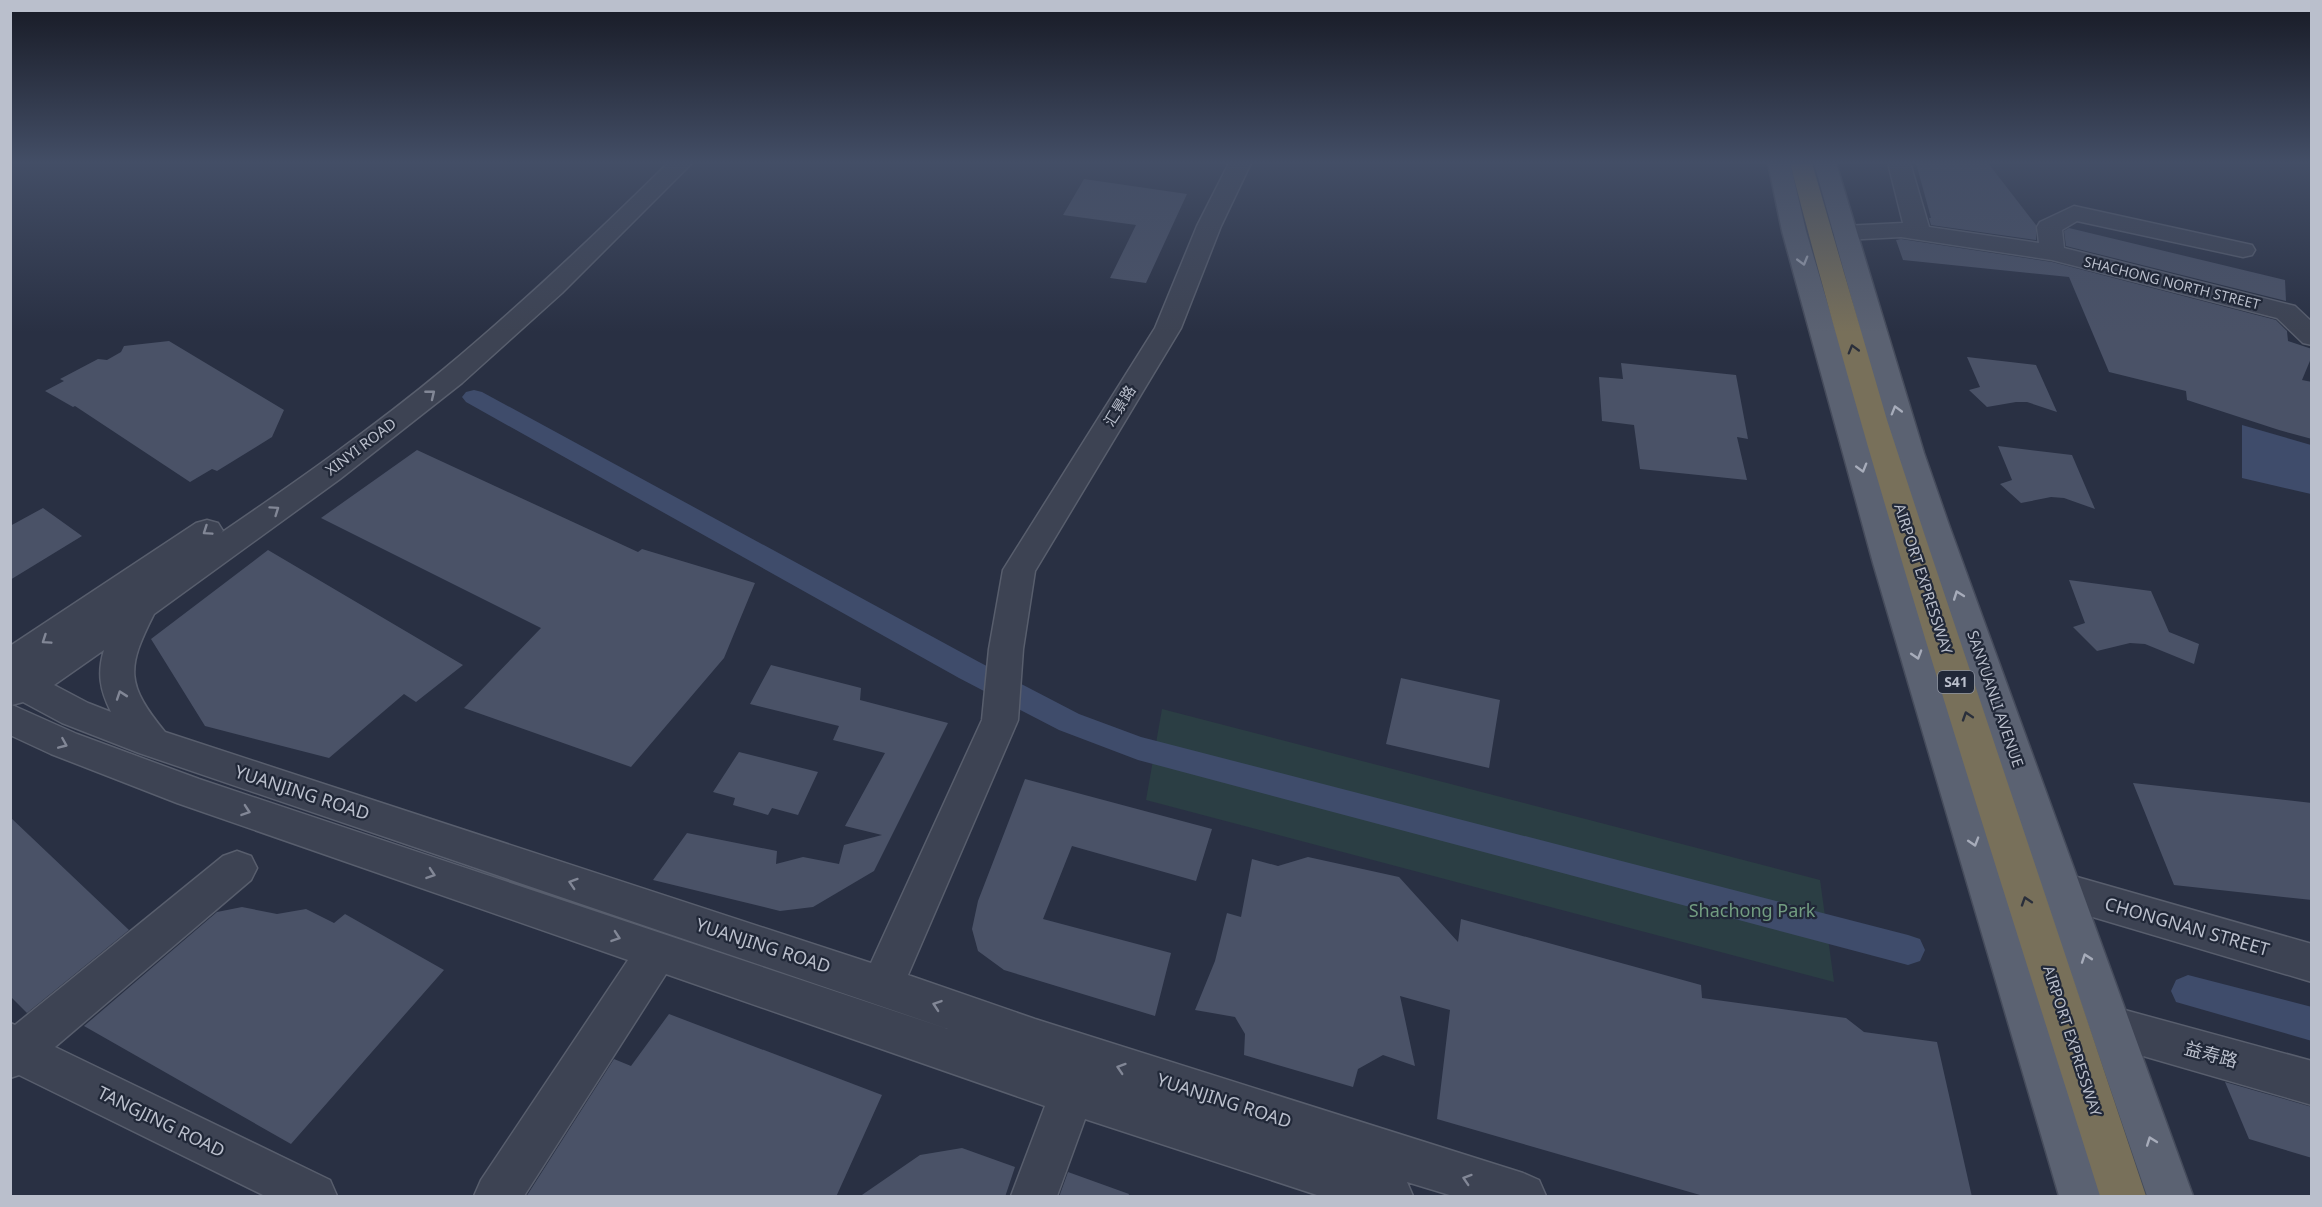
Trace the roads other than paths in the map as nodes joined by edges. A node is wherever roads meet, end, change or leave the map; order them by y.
1 (597, 219) edge
2 (622, 219) edge
3 (1212, 219) edge
4 (1792, 219) edge
5 (1816, 219) edge
6 (1840, 219) edge
7 (1915, 219) edge
8 (2063, 219) edge
9 (2103, 219) edge
10 (1918, 232) junction
11 (1844, 233) junction
12 (2243, 250) dead end
13 (2052, 253) junction
14 (2312, 337) edge
15 (141, 604) junction
16 (14, 688) edge
17 (152, 743) junction
18 (237, 868) dead end
19 (2063, 891) junction
20 (658, 951) junction
21 (2312, 963) edge
22 (882, 986) junction
23 (2110, 1027) junction
24 (13, 1051) edge
25 (2312, 1083) edge
26 (1072, 1093) junction
27 (314, 1197) edge
28 (497, 1197) edge
29 (1034, 1197) edge
30 (1390, 1197) edge
31 (1523, 1197) edge
32 (2082, 1197) edge
33 (2123, 1197) edge
34 (2170, 1197) edge

1 -> 16 street, XINYI ROAD
15 -> 2 street, XINYI ROAD
3 - 22 street, 汇景路
4 -> 32 main road
33 -> 5 highway, AIRPORT EXPRESSWAY / S41
6 - 11 main road, SANYUANLI AVENUE
7 - 10 street
8 - 13 street
9 - 12 street
10 - 11 street, SHACHONG NORTH STREET
10 - 13 street, SHACHONG NORTH STREET
19 -> 11 main road, SANYUANLI AVENUE
13 - 14 street, SHACHONG NORTH STREET
15 - 16 street, XINYI ROAD
17 -> 15 street
16 - 17 street, YUANJING ROAD
16 -> 20 street
22 -> 17 street, YUANJING ROAD
18 - 24 street
19 - 21 street, CHONGNAN STREET
23 -> 19 main road, SANYUANLI AVENUE
20 - 26 street
20 - 28 street
31 -> 22 street, YUANJING ROAD
23 - 25 street, 益寿路
34 -> 23 main road, SANYUANLI AVENUE
24 - 27 street, TANGJING ROAD
26 - 29 street
26 - 30 street

